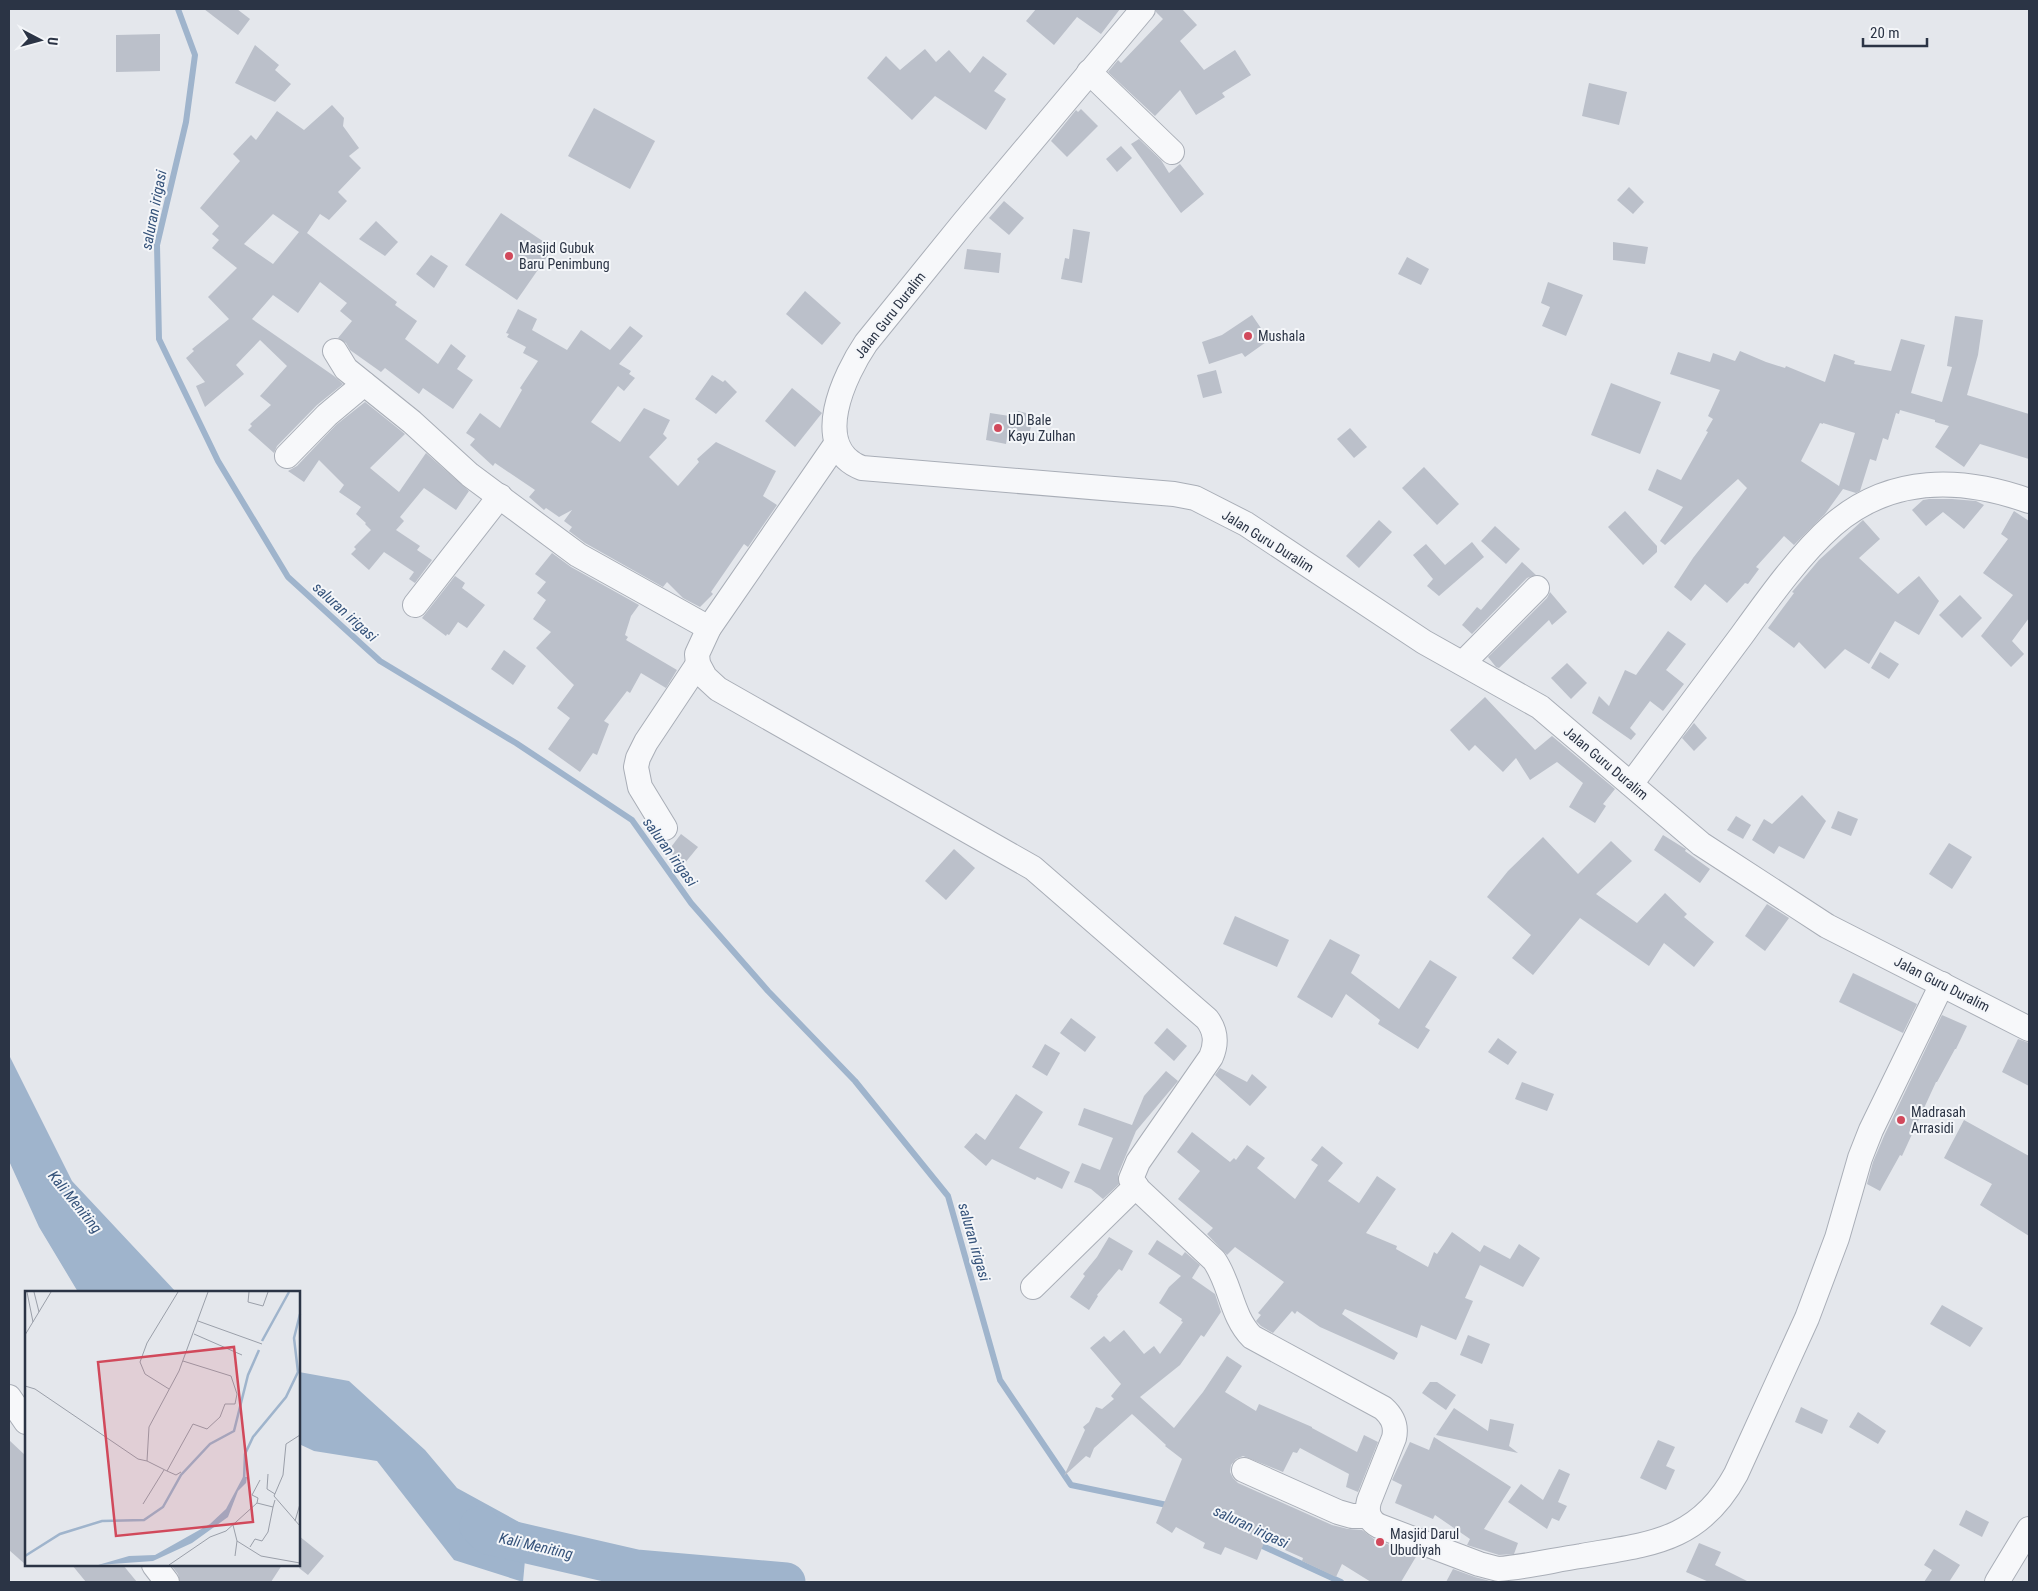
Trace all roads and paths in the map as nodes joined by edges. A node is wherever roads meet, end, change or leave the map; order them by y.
1 (1142, 9) edge
2 (1088, 72) junction
3 (1172, 152) dead end
4 (335, 351) dead end
5 (364, 384) junction
6 (836, 444) junction
7 (287, 456) dead end
8 (500, 496) junction
9 (2029, 501) edge
10 (1537, 588) dead end
11 (414, 605) dead end
12 (708, 628) junction
13 (1463, 663) junction
14 (698, 664) junction
15 (1632, 784) junction
16 (665, 828) dead end
17 (1942, 984) junction
18 (2029, 1029) edge
19 (1136, 1186) junction
20 (1033, 1287) dead end
21 (9, 1397) edge
22 (25, 1421) edge
23 (1244, 1470) dead end
24 (1368, 1516) junction
25 (2029, 1529) edge
26 (155, 1566) edge
27 (167, 1582) edge
28 (1997, 1582) edge

1 - 2 street, Jalan Guru Duralim
2 - 3 street
2 - 6 street, Jalan Guru Duralim
4 - 5 street
5 - 7 street
5 - 8 street
6 - 12 street
6 - 13 street, Jalan Guru Duralim
8 - 11 street
8 - 12 street
9 - 15 street
10 - 13 street
12 - 14 street
13 - 15 street, Jalan Guru Duralim
14 - 16 street
14 - 19 street
15 - 17 street, Jalan Guru Duralim
17 - 18 street, Jalan Guru Duralim
17 - 24 street
19 - 20 street
19 - 24 street
21 - 22 street
23 - 24 street
25 - 28 street
26 - 27 street

